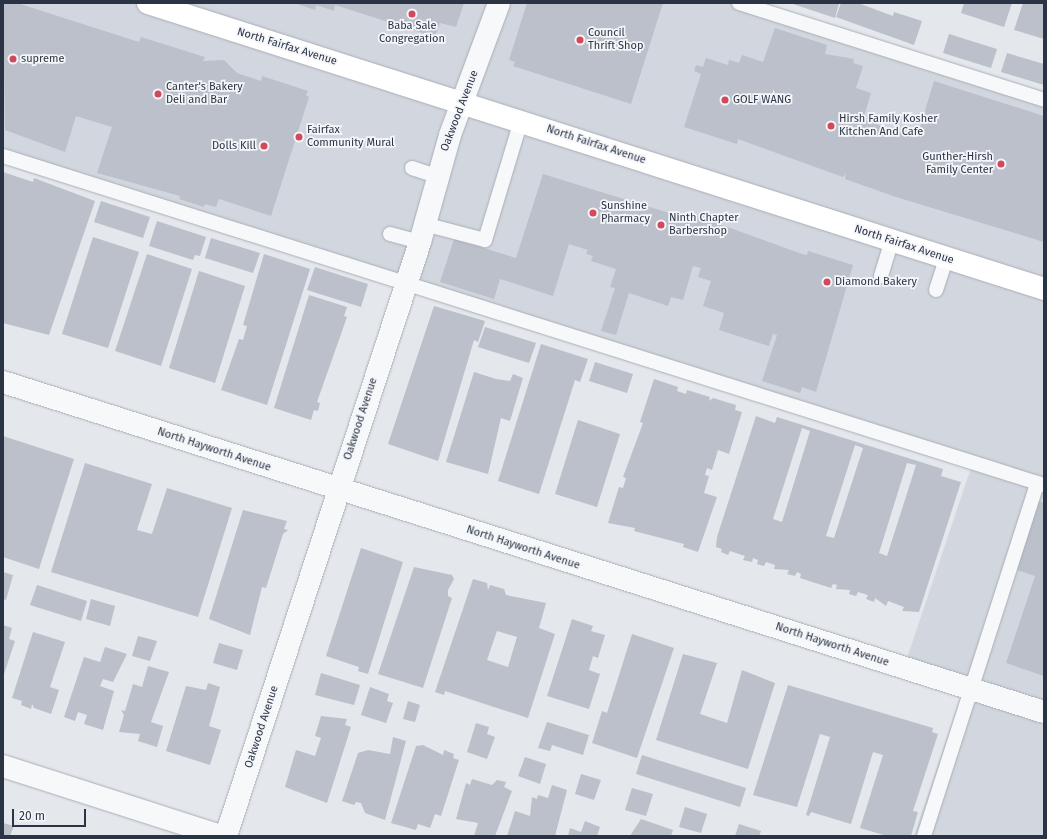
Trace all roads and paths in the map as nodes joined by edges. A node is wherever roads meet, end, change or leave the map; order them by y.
1 (148, 3) edge
2 (499, 3) edge
3 (739, 3) edge
4 (1044, 100) edge
5 (463, 102) junction
6 (521, 121) junction
7 (3, 156) edge
8 (412, 168) dead end
9 (437, 176) junction
10 (422, 233) junction
11 (390, 234) dead end
12 (892, 241) junction
13 (946, 259) junction
14 (882, 276) dead end
15 (405, 284) junction
16 (1044, 289) edge
17 (936, 290) dead end
18 (3, 382) edge
19 (1041, 484) edge
20 (338, 490) junction
21 (970, 689) junction
22 (1044, 712) edge
23 (3, 766) edge
24 (221, 836) edge
25 (226, 836) edge
26 (924, 836) edge

1 - 5 main road, North Fairfax Avenue
2 - 5 street, Oakwood Avenue
3 - 4 lane
5 - 6 main road, North Fairfax Avenue
5 - 9 street, Oakwood Avenue
6 - 10 lane
6 - 12 main road, North Fairfax Avenue
7 - 15 lane
8 - 9 lane
9 - 10 street, Oakwood Avenue
10 - 11 lane
10 - 15 street, Oakwood Avenue
12 - 13 main road, North Fairfax Avenue
12 - 14 lane
13 - 16 main road, North Fairfax Avenue
13 - 17 lane
15 - 19 lane
15 - 20 street, Oakwood Avenue
18 - 20 street, North Hayworth Avenue
19 - 21 lane
20 - 21 street, North Hayworth Avenue
20 - 25 street, Oakwood Avenue
21 - 22 street, North Hayworth Avenue
21 - 26 lane
23 - 24 street

